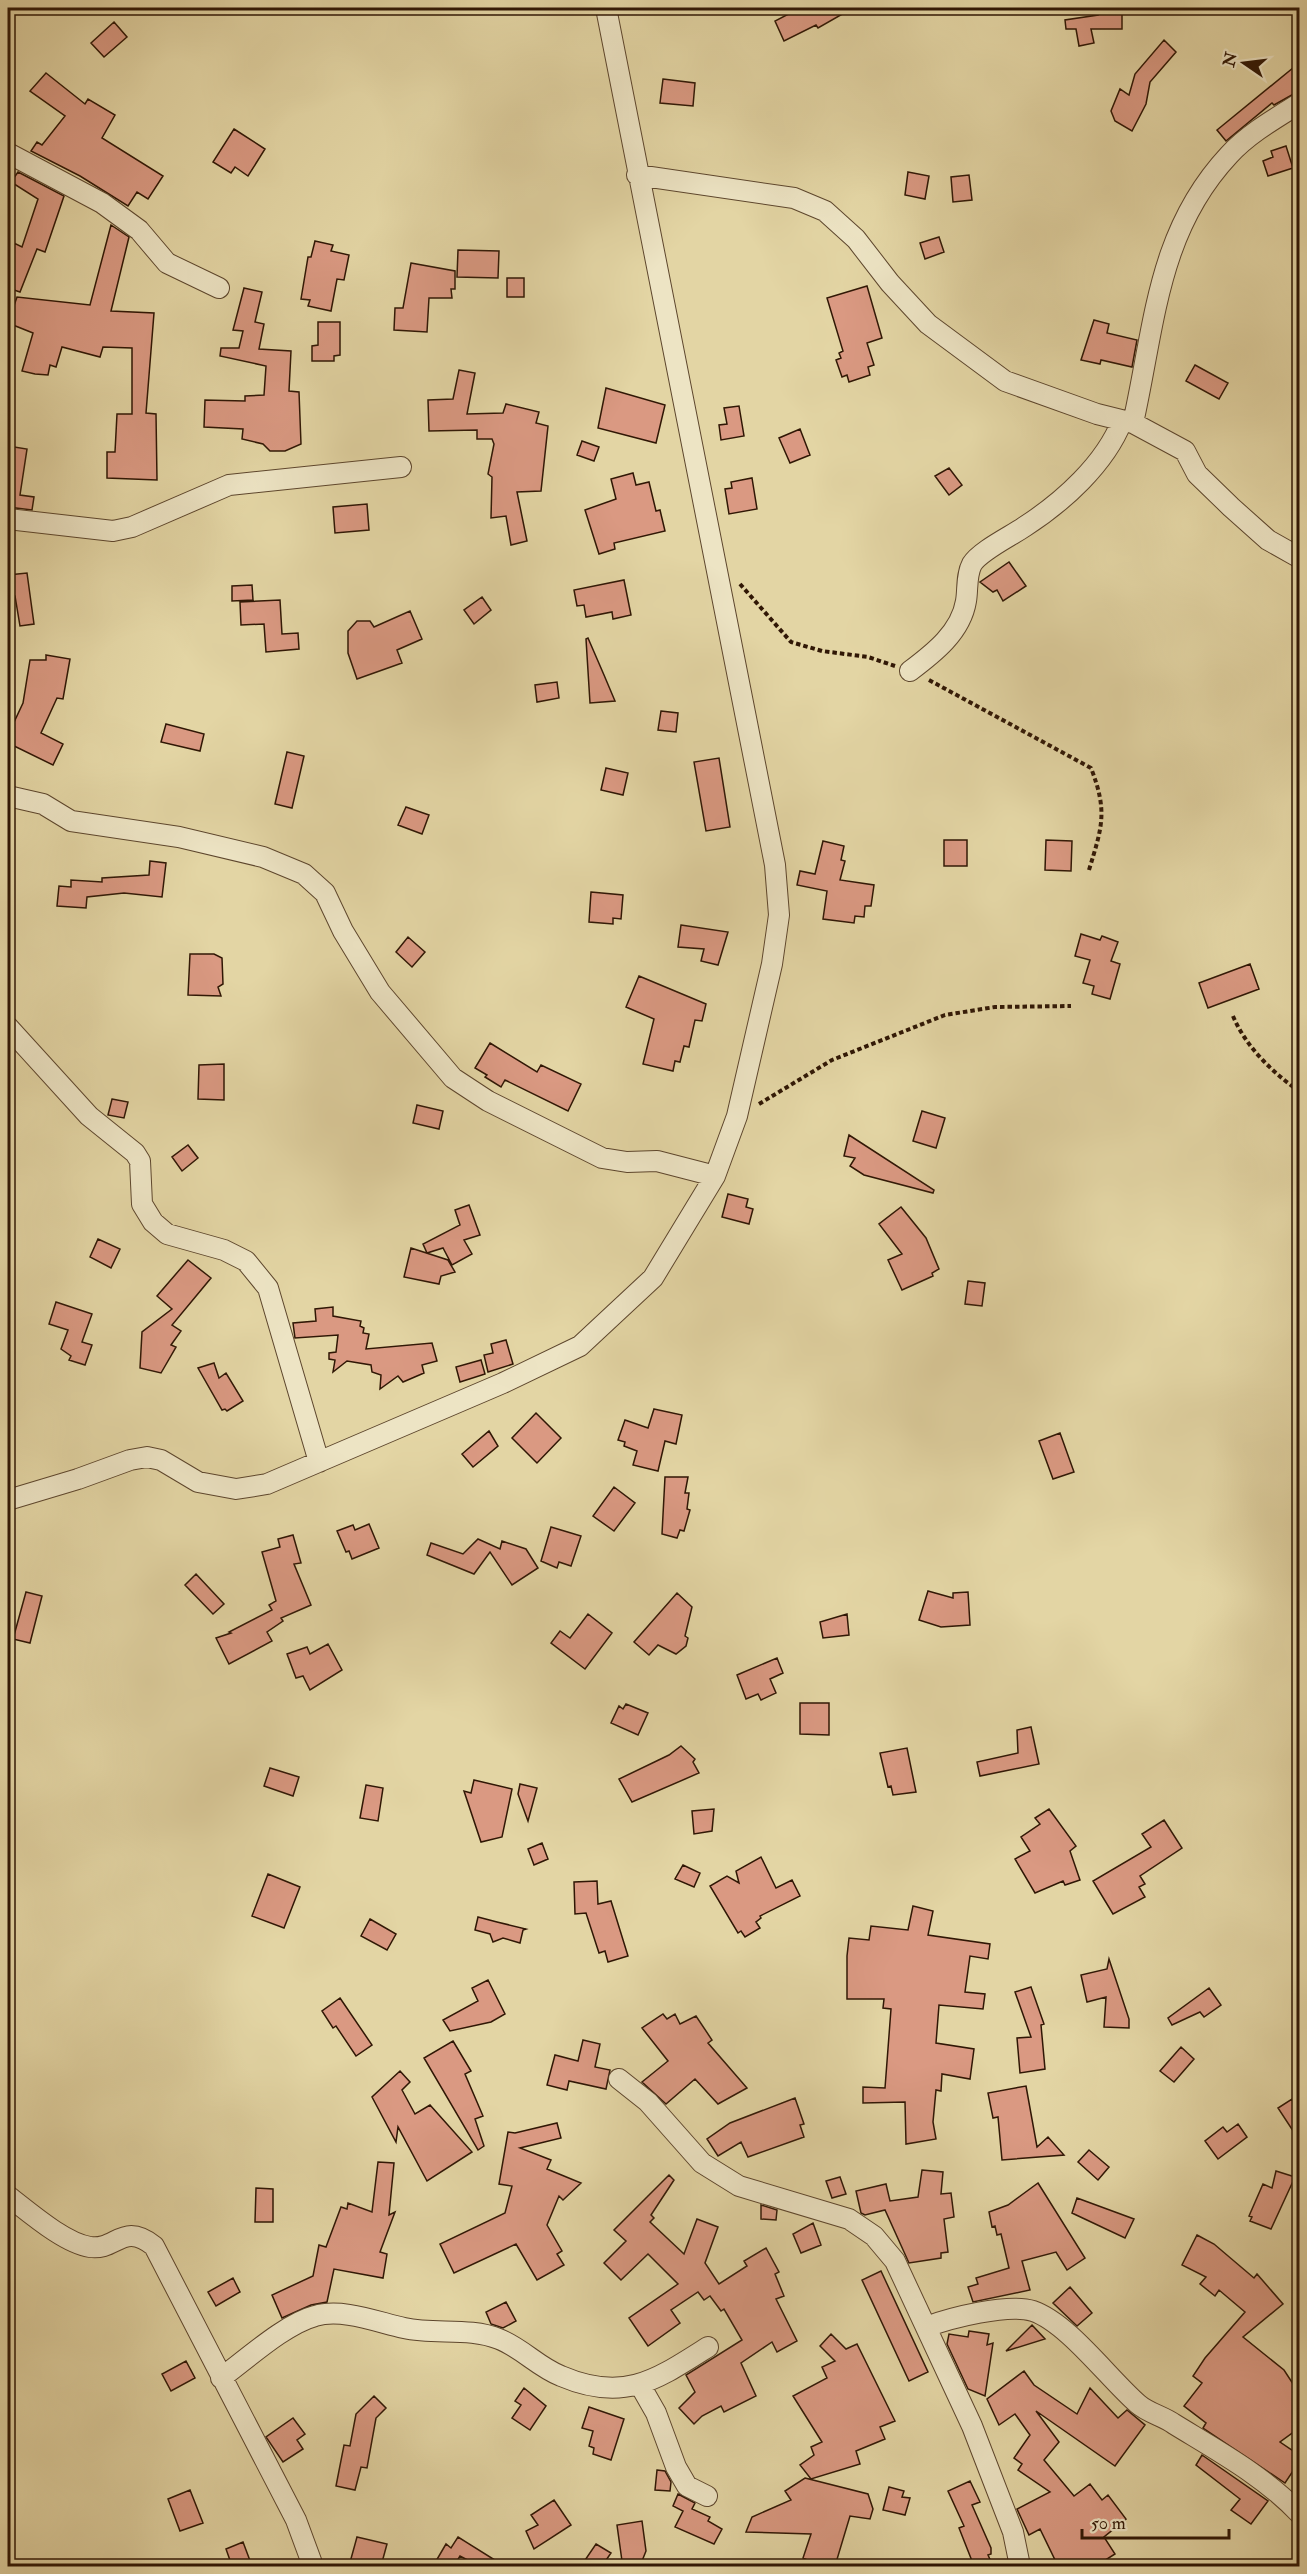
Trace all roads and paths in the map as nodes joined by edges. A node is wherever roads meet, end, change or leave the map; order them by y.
1 (606, 8) edge
2 (1299, 103) edge
3 (8, 153) edge
4 (637, 175) junction
5 (219, 288) dead end
6 (1128, 422) junction
7 (401, 467) dead end
8 (8, 519) edge
9 (1299, 558) edge
10 (733, 576) dead end
11 (910, 671) junction
12 (8, 796) edge
13 (1089, 870) dead end
14 (1071, 1006) dead end
15 (1233, 1016) dead end
16 (8, 1027) edge
17 (1299, 1092) edge
18 (737, 1116) junction
19 (715, 1176) junction
20 (319, 1462) junction
21 (8, 1500) edge
22 (619, 2079) dead end
23 (8, 2196) edge
24 (926, 2327) junction
25 (708, 2347) dead end
26 (221, 2379) junction
27 (640, 2385) junction
28 (707, 2496) dead end
29 (1299, 2514) edge
30 (313, 2566) edge
31 (1020, 2566) edge

1 - 4 street
2 - 6 street
3 - 5 street
4 - 6 street
4 - 18 street
6 - 9 street
6 - 11 street
7 - 8 street
10 - 11 path
11 - 13 path
12 - 19 street
14 - 18 path
15 - 17 path
16 - 20 street
18 - 19 street
19 - 20 street
20 - 21 street
22 - 24 street
23 - 26 street
24 - 29 street
24 - 31 street
25 - 27 street
26 - 27 street
26 - 30 street
27 - 28 street

